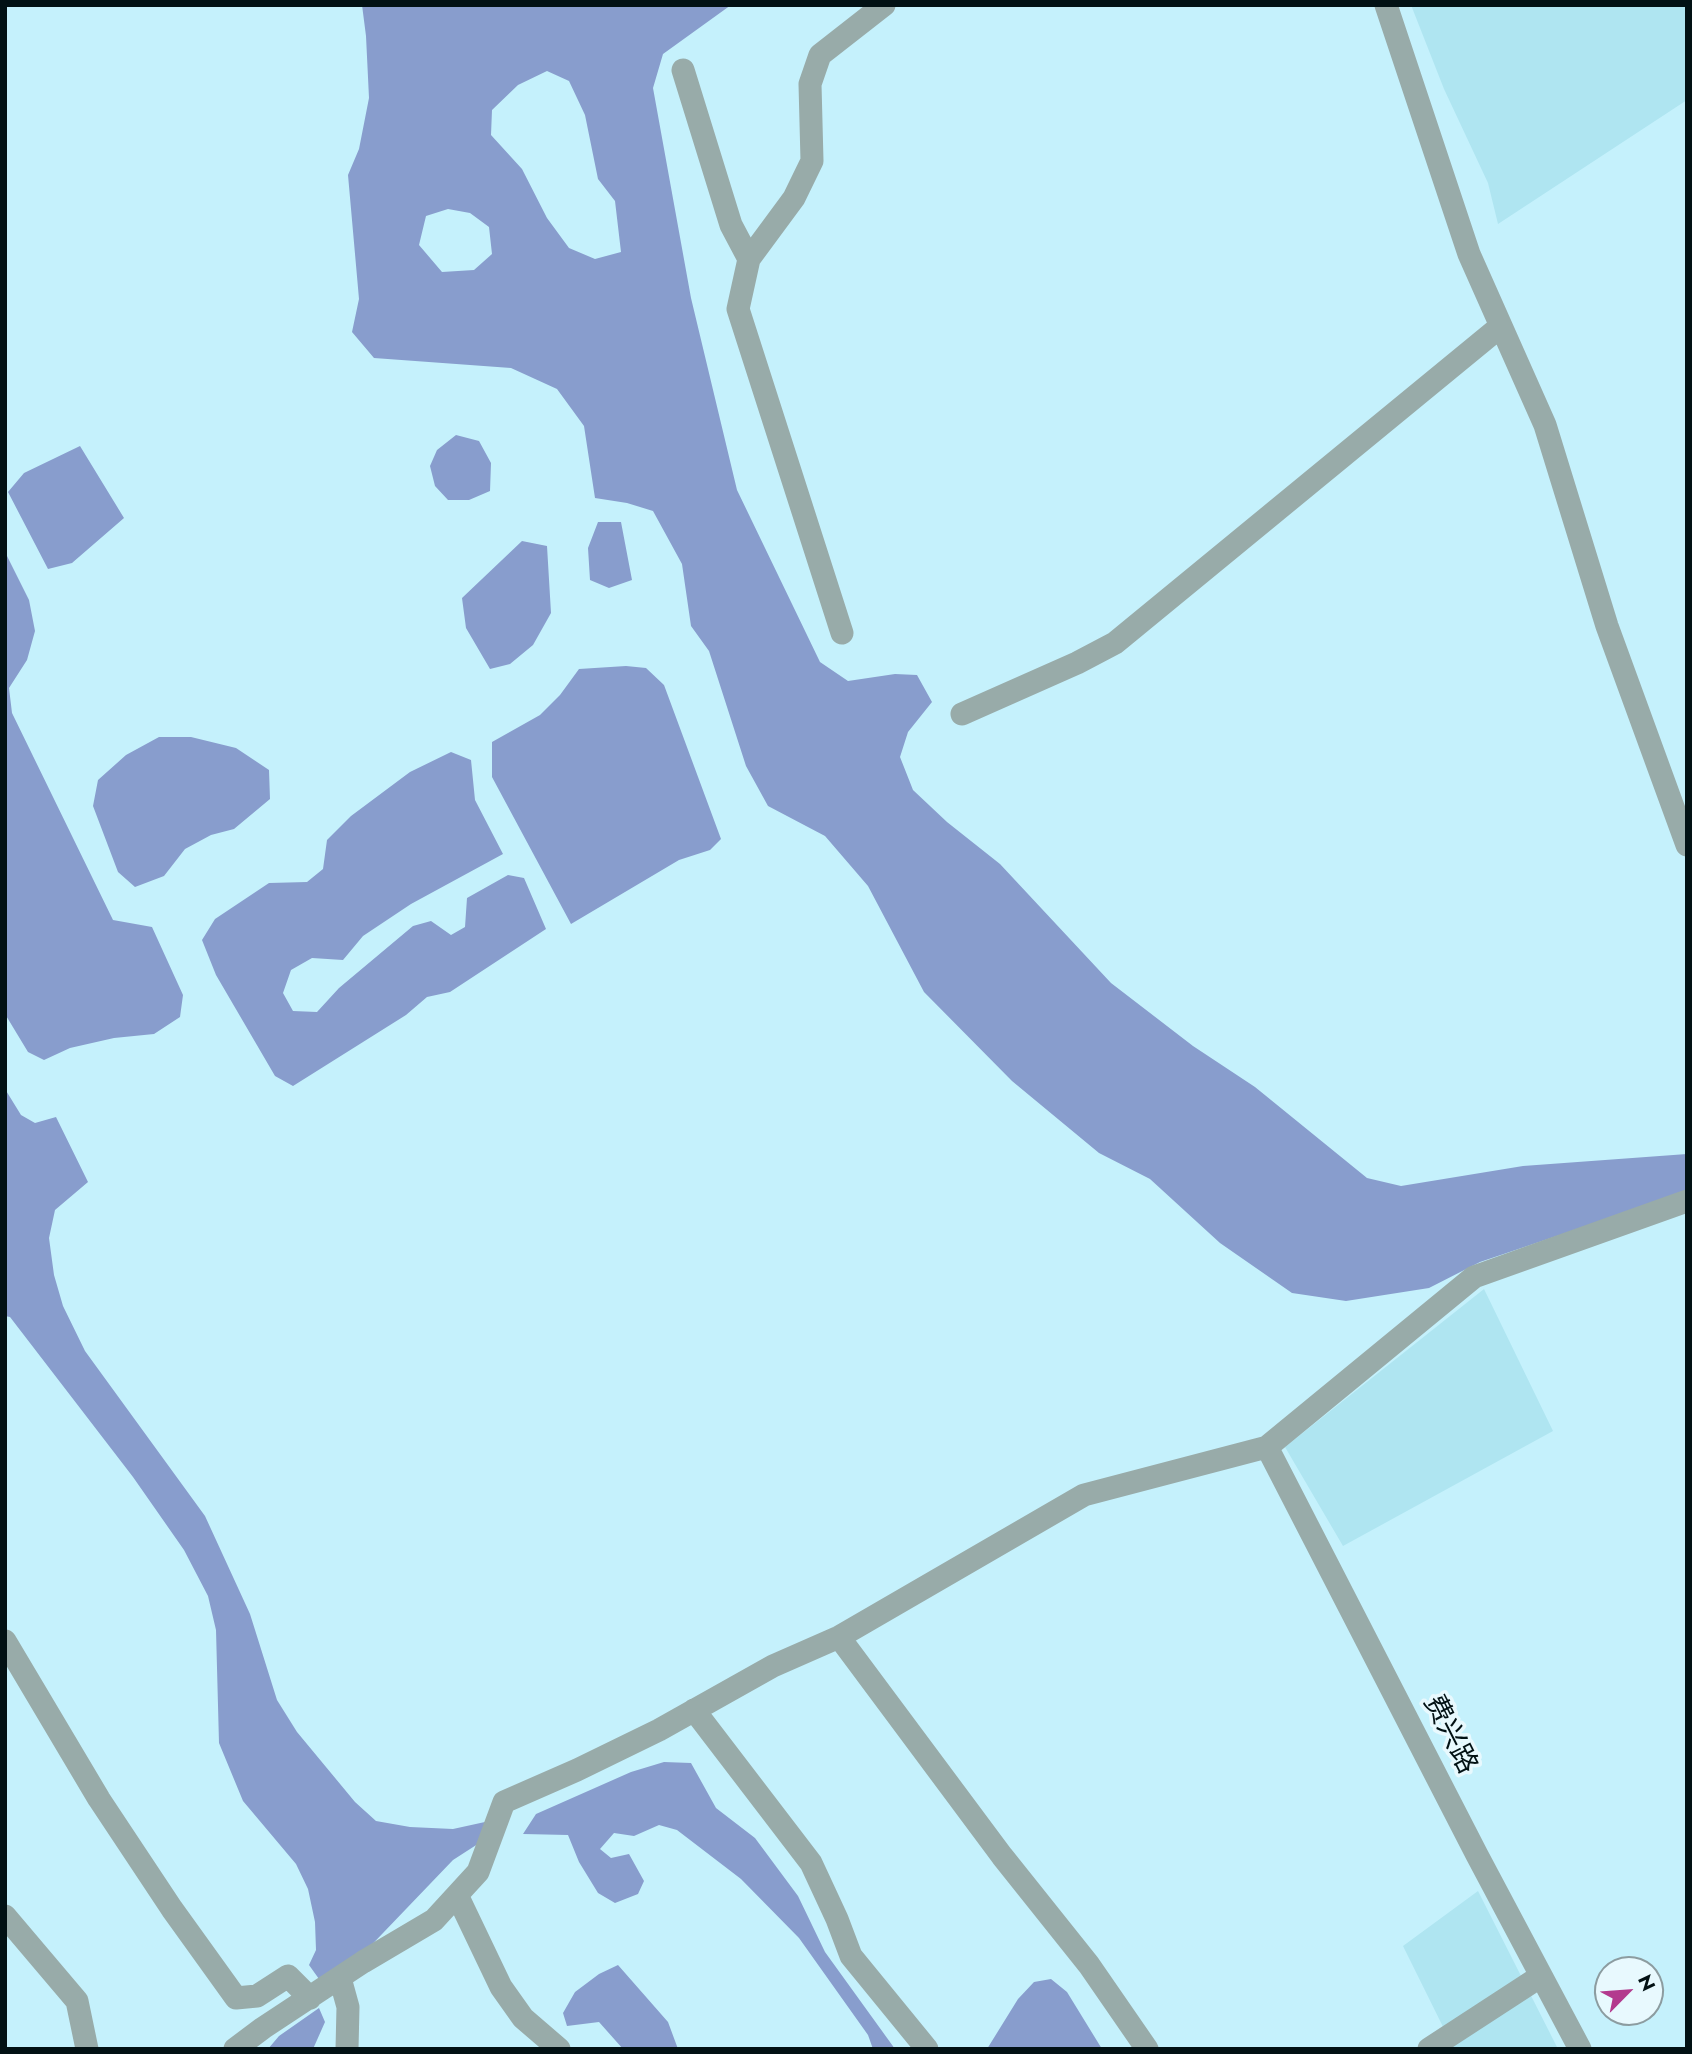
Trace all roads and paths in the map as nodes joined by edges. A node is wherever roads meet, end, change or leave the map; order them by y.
1 (1386, 5) edge
2 (874, 9) edge
3 (683, 70) dead end
4 (750, 259) junction
5 (1501, 326) junction
6 (842, 633) dead end
7 (962, 714) dead end
8 (1687, 845) edge
9 (1687, 1201) edge
10 (1267, 1447) junction
11 (839, 1637) junction
12 (5, 1641) edge
13 (694, 1710) junction
14 (457, 1895) junction
15 (5, 1916) edge
16 (1541, 1976) junction
17 (340, 1978) junction
18 (310, 1998) junction
19 (88, 2049) edge
20 (235, 2049) edge
21 (347, 2049) edge
22 (559, 2049) edge
23 (928, 2049) edge
24 (1147, 2049) edge
25 (1429, 2049) edge
26 (1580, 2049) edge

1 - 5 street
2 - 4 street
3 - 4 street
4 - 6 street
5 - 7 street
5 - 8 street
9 - 10 street
10 - 11 street
10 - 16 street, 费兴路
11 - 13 street
11 - 24 street
12 - 18 street
13 - 14 street
13 - 23 street
14 - 17 street
14 - 22 street
15 - 19 street
16 - 25 street
16 - 26 street, 费兴路
17 - 18 street
17 - 21 street
18 - 20 street

